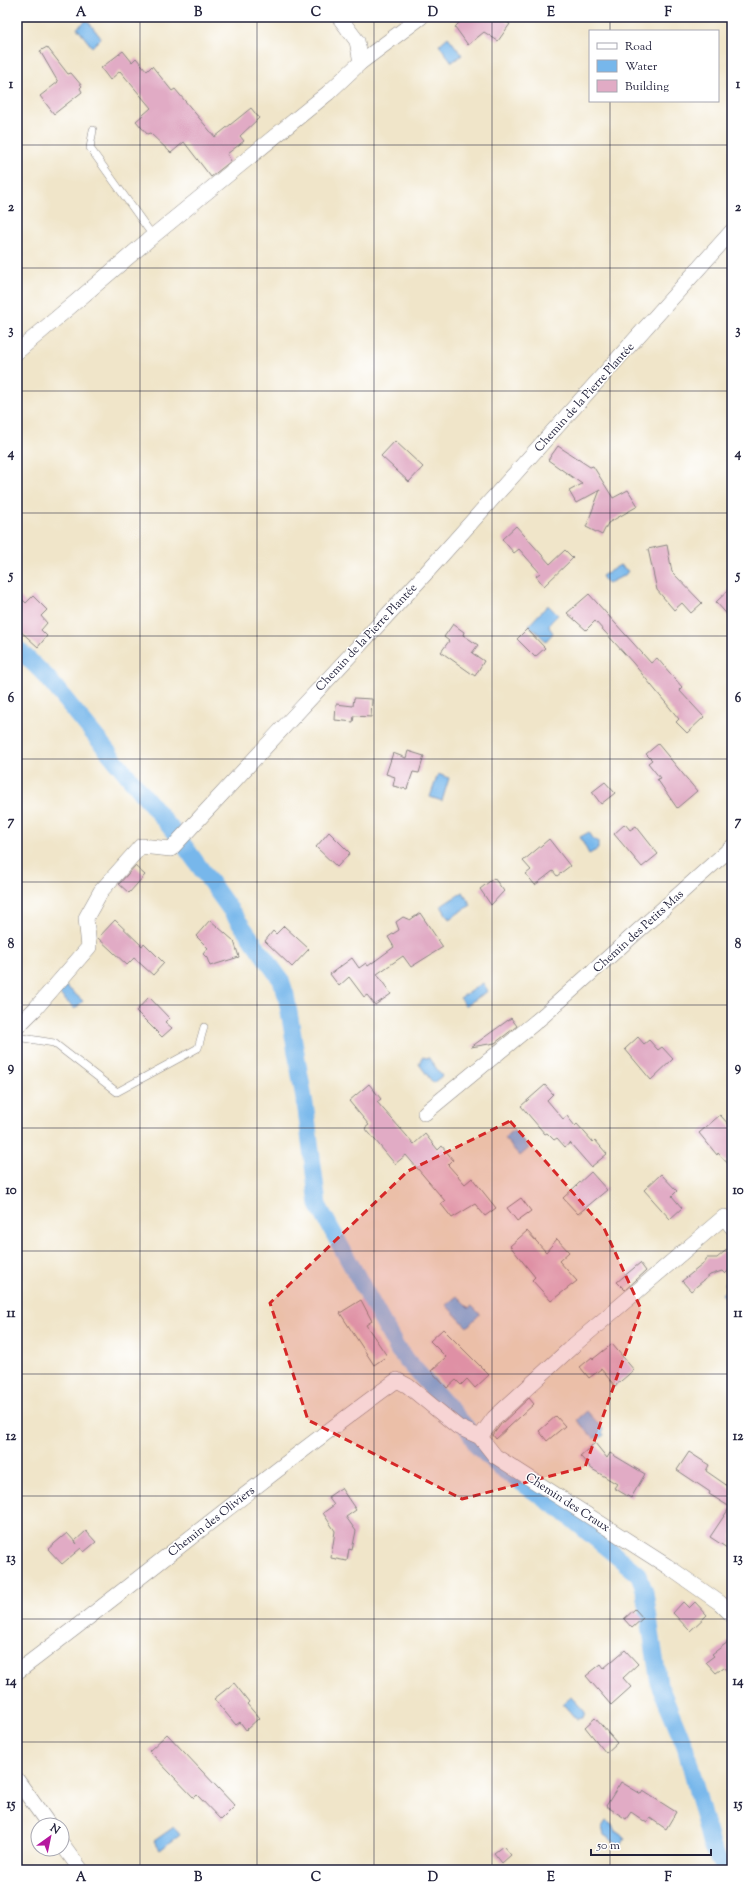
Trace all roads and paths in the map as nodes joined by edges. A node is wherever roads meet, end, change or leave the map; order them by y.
1 (340, 17) edge
2 (421, 17) edge
3 (361, 62) junction
4 (92, 130) dead end
5 (732, 231) edge
6 (153, 236) junction
7 (17, 352) edge
8 (732, 846) edge
9 (17, 1027) edge
10 (204, 1027) dead end
11 (17, 1038) edge
12 (425, 1113) dead end
13 (732, 1227) edge
14 (408, 1386) joint
15 (480, 1437) junction
16 (732, 1615) edge
17 (17, 1672) edge
18 (17, 1780) edge
19 (43, 1817) edge
20 (70, 1855) edge
21 (81, 1870) edge

1 - 3 street
2 - 3 street
3 - 6 street
4 - 6 lane
5 - 9 street, Chemin de la Pierre Plantée
6 - 7 street
8 - 12 street, Chemin des Petits Mas
10 - 11 lane
13 - 15 street
14 - 15 street, Chemin des Craux
14 - 17 street, Chemin des Oliviers
15 - 16 street, Chemin des Craux
18 - 19 street
20 - 21 street

